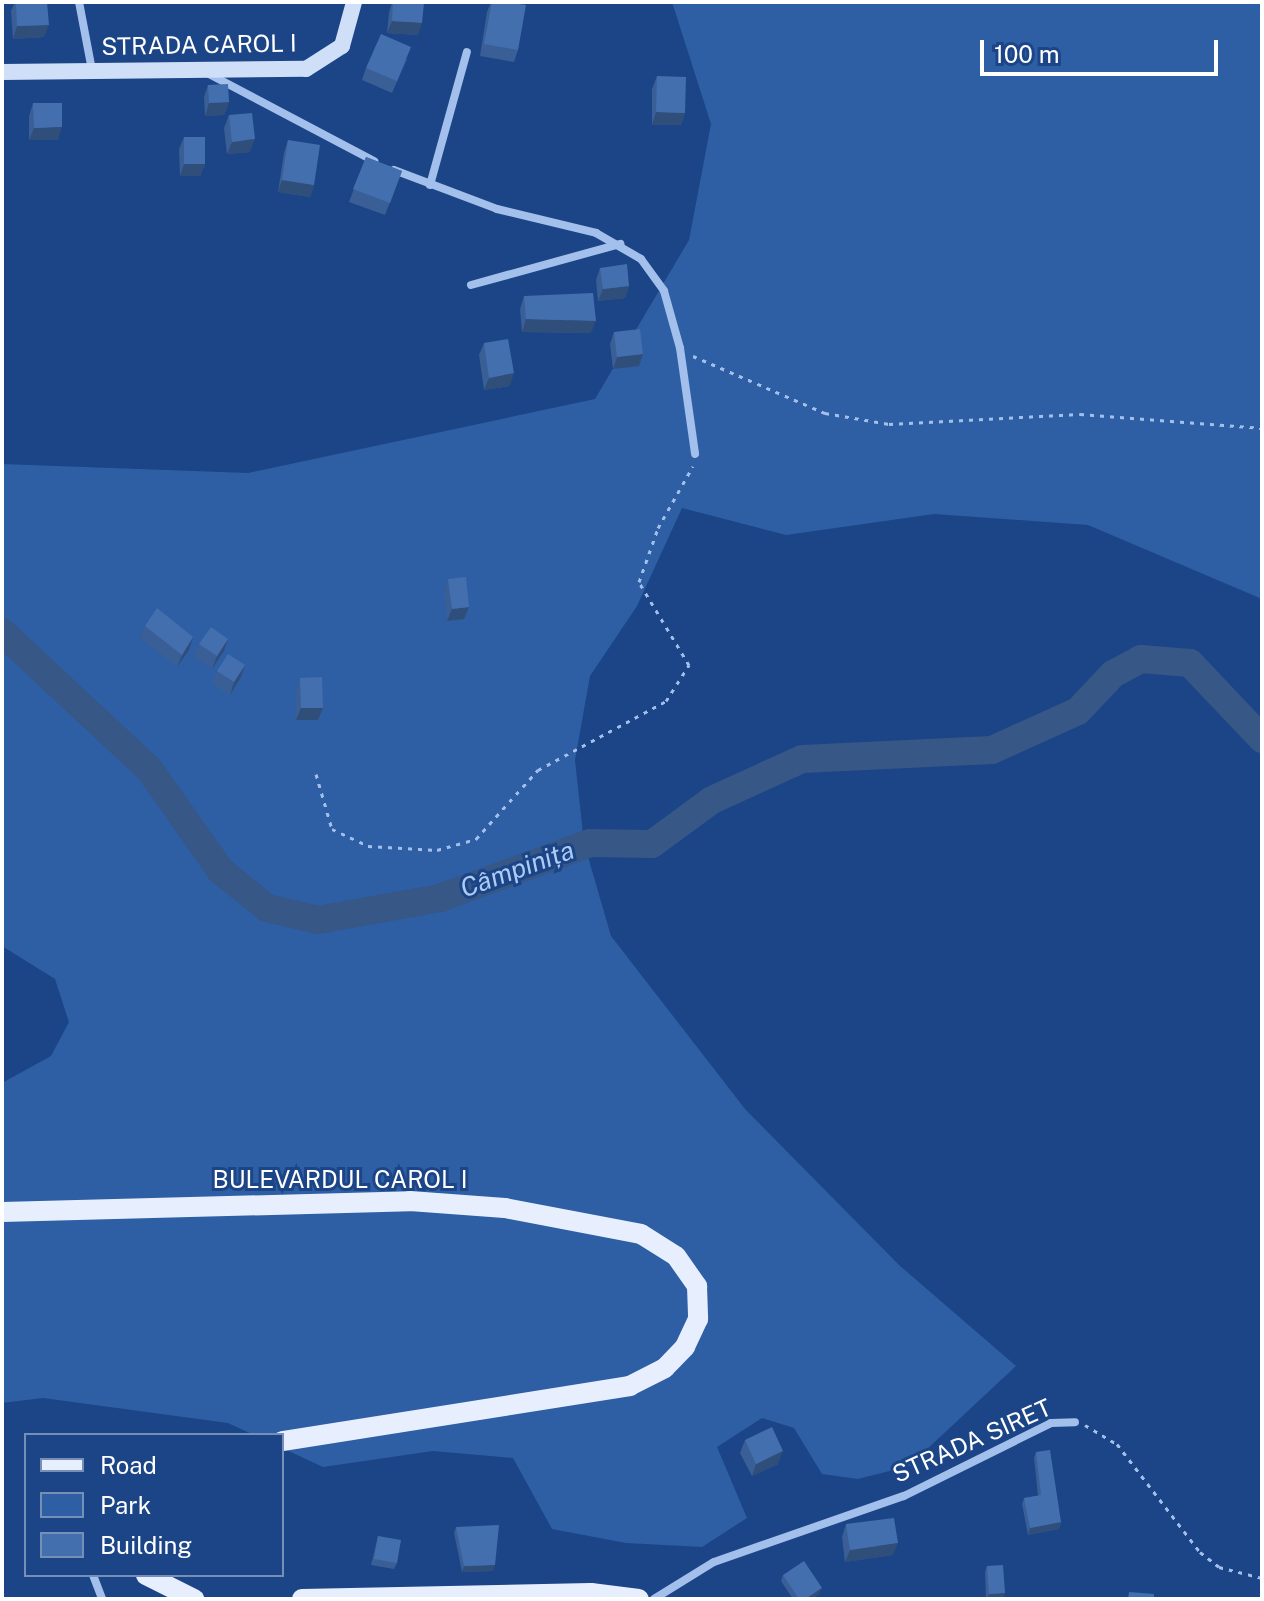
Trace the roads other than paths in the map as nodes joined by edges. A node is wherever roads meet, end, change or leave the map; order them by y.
1 (79, 2) edge
2 (354, 2) edge
3 (467, 52) dead end
4 (92, 70) junction
5 (202, 70) junction
6 (2, 72) edge
7 (430, 185) junction
8 (620, 244) junction
9 (471, 285) dead end
10 (695, 454) road end
11 (2, 1212) edge
12 (1075, 1422) road end
13 (284, 1441) edge
14 (94, 1577) edge
15 (150, 1577) edge
16 (496, 1597) edge
17 (102, 1599) edge
18 (194, 1599) edge
19 (302, 1599) edge
20 (639, 1599) edge
21 (654, 1599) edge

1 - 4 street
2 - 5 main road, STRADA CAROL I
3 - 7 street
4 - 5 main road, STRADA CAROL I
4 - 6 main road, STRADA CAROL I
5 - 7 street
7 - 8 street
8 - 9 street
8 - 10 street
11 - 13 main road, BULEVARDUL CAROL I
12 - 21 street, STRADA SIRET
14 - 17 street
15 - 18 main road
16 - 19 main road
16 - 20 main road

